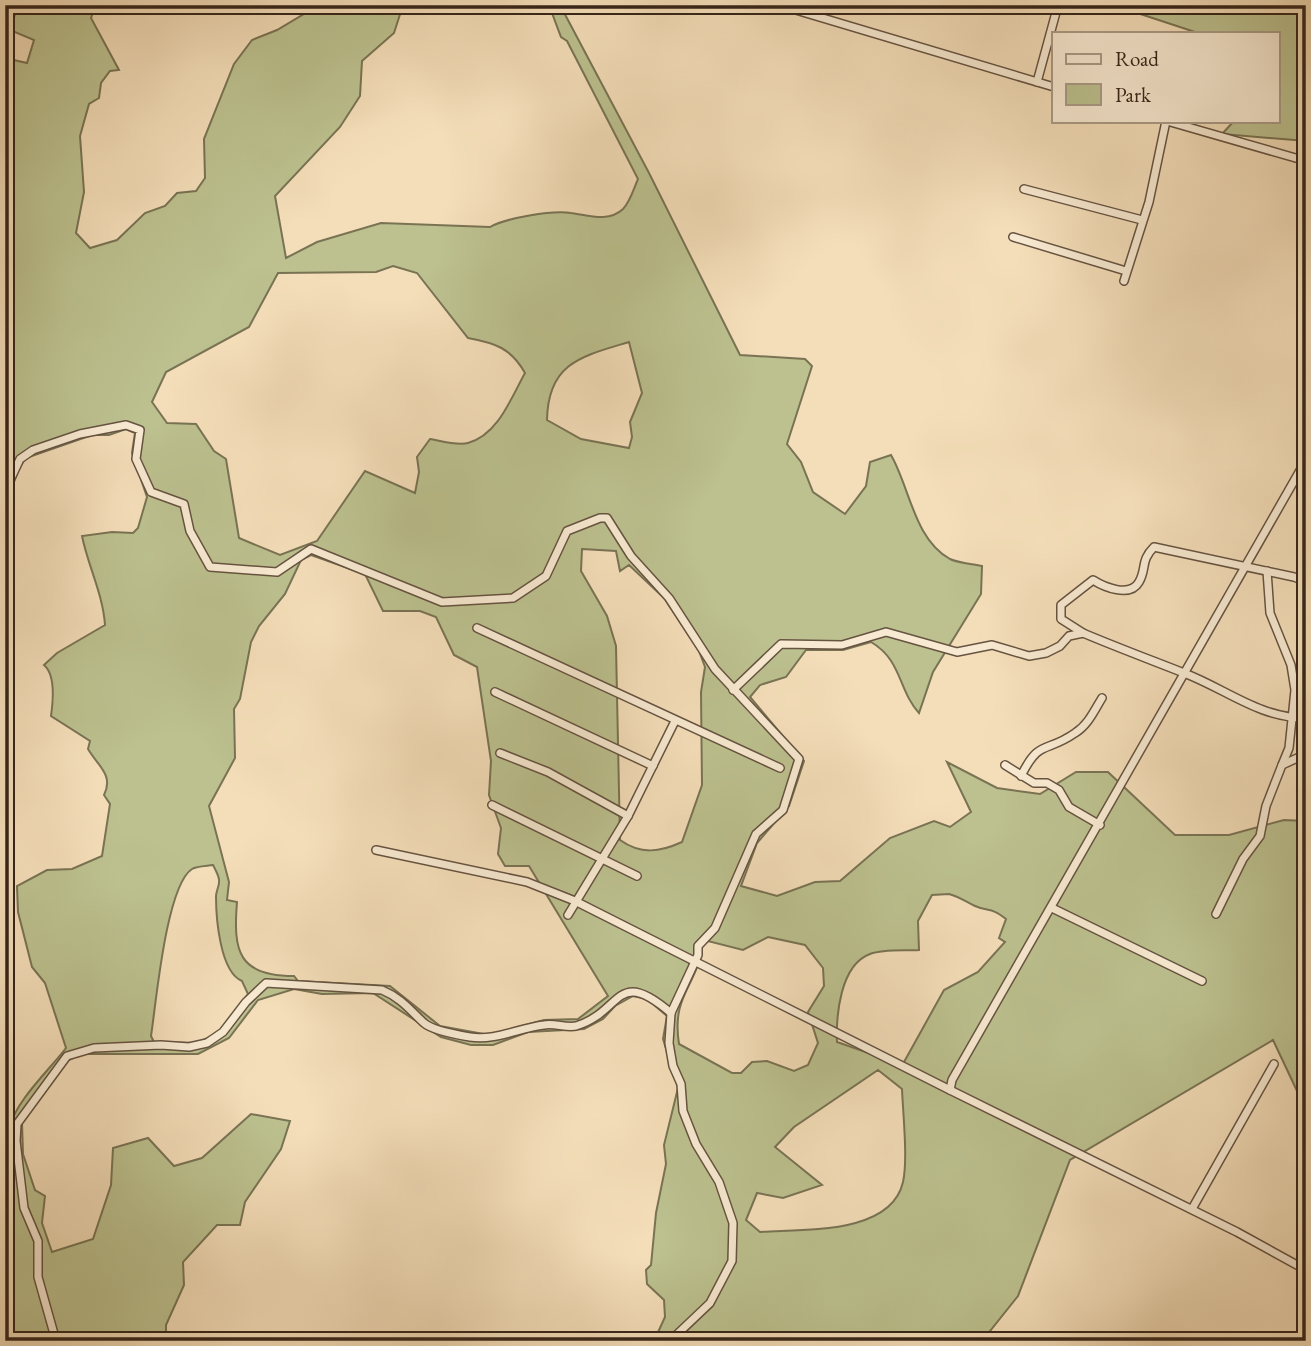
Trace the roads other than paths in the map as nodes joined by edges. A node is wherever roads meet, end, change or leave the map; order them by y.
1 (779, 5) edge
2 (1058, 5) edge
3 (1037, 82) junction
4 (1052, 86) edge
5 (1167, 122) edge
6 (1170, 122) edge
7 (1306, 161) edge
8 (1024, 189) dead end
9 (1142, 220) junction
10 (1013, 237) dead end
11 (1126, 271) junction
12 (1124, 281) dead end
13 (1306, 460) edge
14 (5, 491) edge
15 (1244, 566) junction
16 (1267, 571) junction
17 (1306, 582) edge
18 (477, 628) dead end
19 (1083, 633) junction
20 (1186, 674) junction
21 (733, 690) junction
22 (495, 692) dead end
23 (1102, 698) dead end
24 (1293, 718) junction
25 (1306, 718) edge
26 (675, 721) junction
27 (500, 753) dead end
28 (1306, 754) edge
29 (1005, 765) dead end
30 (1282, 765) junction
31 (653, 766) junction
32 (780, 768) dead end
33 (1021, 776) junction
34 (492, 805) dead end
35 (628, 816) junction
36 (1100, 825) junction
37 (376, 850) dead end
38 (601, 859) junction
39 (637, 876) dead end
40 (575, 901) junction
41 (1052, 908) junction
42 (1216, 914) dead end
43 (568, 915) dead end
44 (696, 961) junction
45 (1202, 981) dead end
46 (671, 1013) junction
47 (1274, 1064) dead end
48 (950, 1090) junction
49 (1192, 1209) junction
50 (1306, 1270) edge
51 (56, 1341) edge
52 (670, 1341) edge

1 - 3 street
2 - 3 street
3 - 4 street
5 - 9 street
6 - 7 street
8 - 9 street
9 - 11 street
10 - 11 street
11 - 12 street
13 - 15 street
14 - 21 street
15 - 16 street
15 - 19 street
15 - 20 street
16 - 17 street
16 - 24 street
18 - 26 street
19 - 20 street
19 - 21 street
20 - 24 street
20 - 36 street
21 - 44 street
22 - 31 street
23 - 33 street
24 - 25 street
24 - 30 street
26 - 31 street
26 - 32 street
27 - 35 street
28 - 30 street
29 - 33 street
30 - 42 street
31 - 35 street
33 - 36 street
34 - 38 street
35 - 38 street
36 - 41 street
37 - 40 street
38 - 39 street
38 - 40 street
40 - 43 street
40 - 44 street
41 - 45 street
41 - 48 street
44 - 46 street
44 - 48 street
46 - 51 street
46 - 52 street
47 - 49 street
48 - 49 street
49 - 50 street

